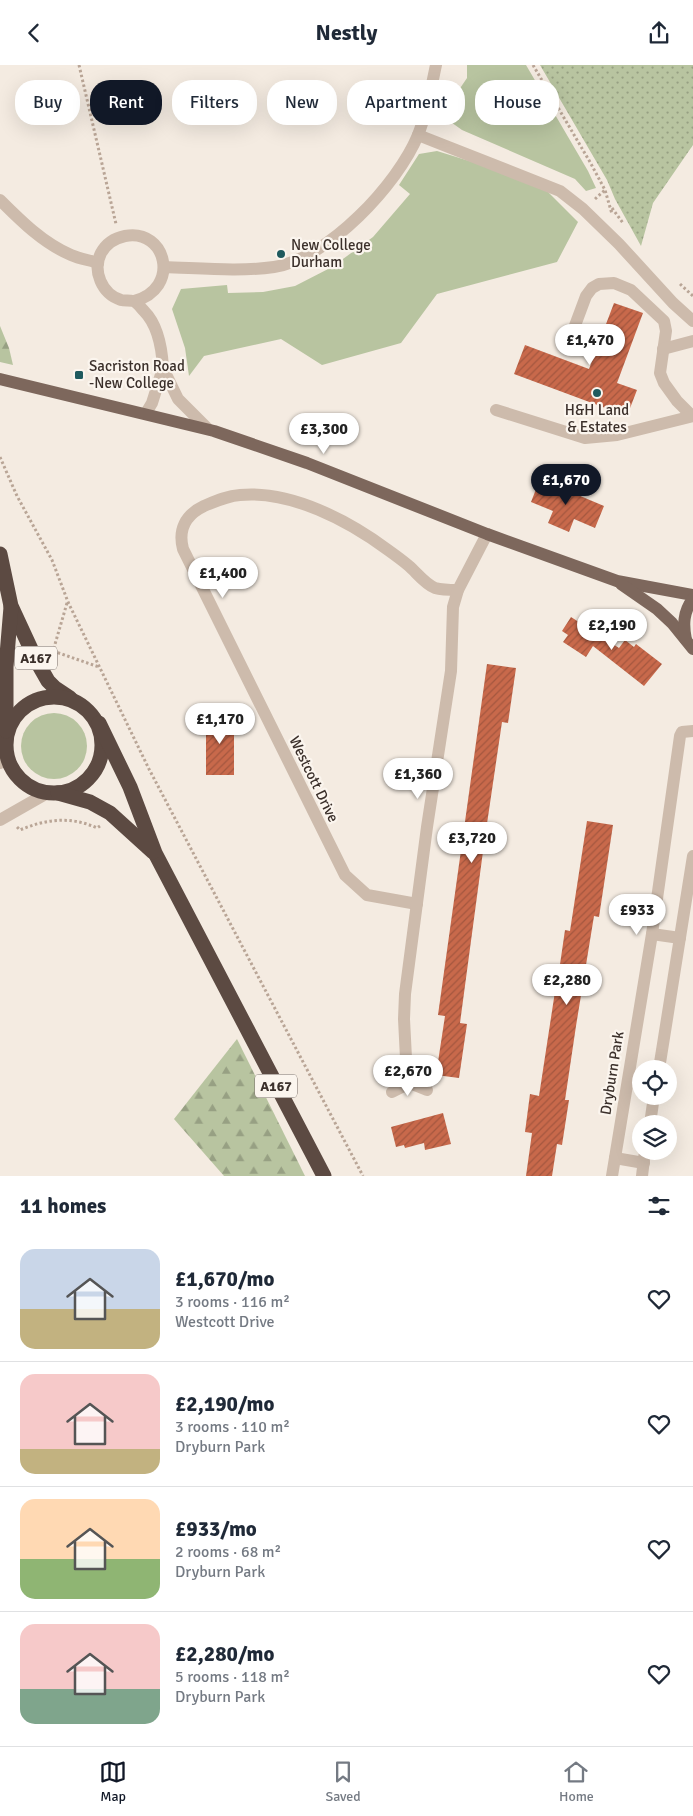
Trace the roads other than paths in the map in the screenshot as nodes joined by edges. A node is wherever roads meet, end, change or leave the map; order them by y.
1 (436, 65) edge
2 (418, 135) junction
3 (0, 200) edge
4 (98, 263) junction
5 (164, 267) junction
6 (134, 301) junction
7 (693, 321) edge
8 (693, 341) edge
9 (567, 347) dead end
10 (663, 349) junction
11 (163, 368) junction
12 (0, 379) edge
13 (496, 410) dead end
14 (146, 413) junction
15 (693, 416) edge
16 (208, 429) junction
17 (486, 534) junction
18 (0, 555) edge
19 (617, 581) junction
20 (458, 591) junction
21 (693, 595) edge
22 (693, 599) edge
23 (11, 606) junction
24 (691, 647) edge
25 (74, 701) junction
26 (99, 723) junction
27 (693, 731) edge
28 (6, 745) junction
29 (0, 763) edge
30 (54, 793) junction
31 (0, 820) edge
32 (154, 853) junction
33 (693, 856) edge
34 (416, 904) junction
35 (652, 934) junction
36 (680, 938) junction
37 (660, 1060) edge
38 (407, 1078) junction
39 (427, 1090) dead end
40 (392, 1092) dead end
41 (632, 1157) edge
42 (615, 1158) junction
43 (644, 1160) edge
44 (324, 1176) edge
45 (612, 1176) edge
46 (642, 1176) edge

1 - 2 street
2 - 5 street
2 - 7 street
3 - 4 street
4 - 5 street
4 - 6 street
5 - 6 street
6 - 11 street
8 - 10 street
9 - 10 street
10 - 15 street
11 - 14 street
11 - 16 street
12 - 14 main road
13 - 15 street
14 - 16 main road
16 - 17 main road
17 - 19 main road
17 - 20 street
18 - 23 highway, A167
19 - 21 main road
19 - 24 main road
20 - 34 street
20 - 34 street, Westcott Drive
22 - 24 main road
23 - 25 highway, A167
23 - 28 highway, A167
25 - 26 highway
25 - 28 highway
26 - 30 highway
26 - 32 highway, A167
27 - 35 street, Dryburn Park
28 - 29 street
28 - 30 highway
30 - 31 street
30 - 32 highway, A167
32 - 44 highway, A167
33 - 36 street
34 - 38 street
35 - 36 street
35 - 42 street, Dryburn Park
36 - 37 street
38 - 39 street
38 - 40 street
41 - 42 street
42 - 45 street, Dryburn Park
43 - 46 street

